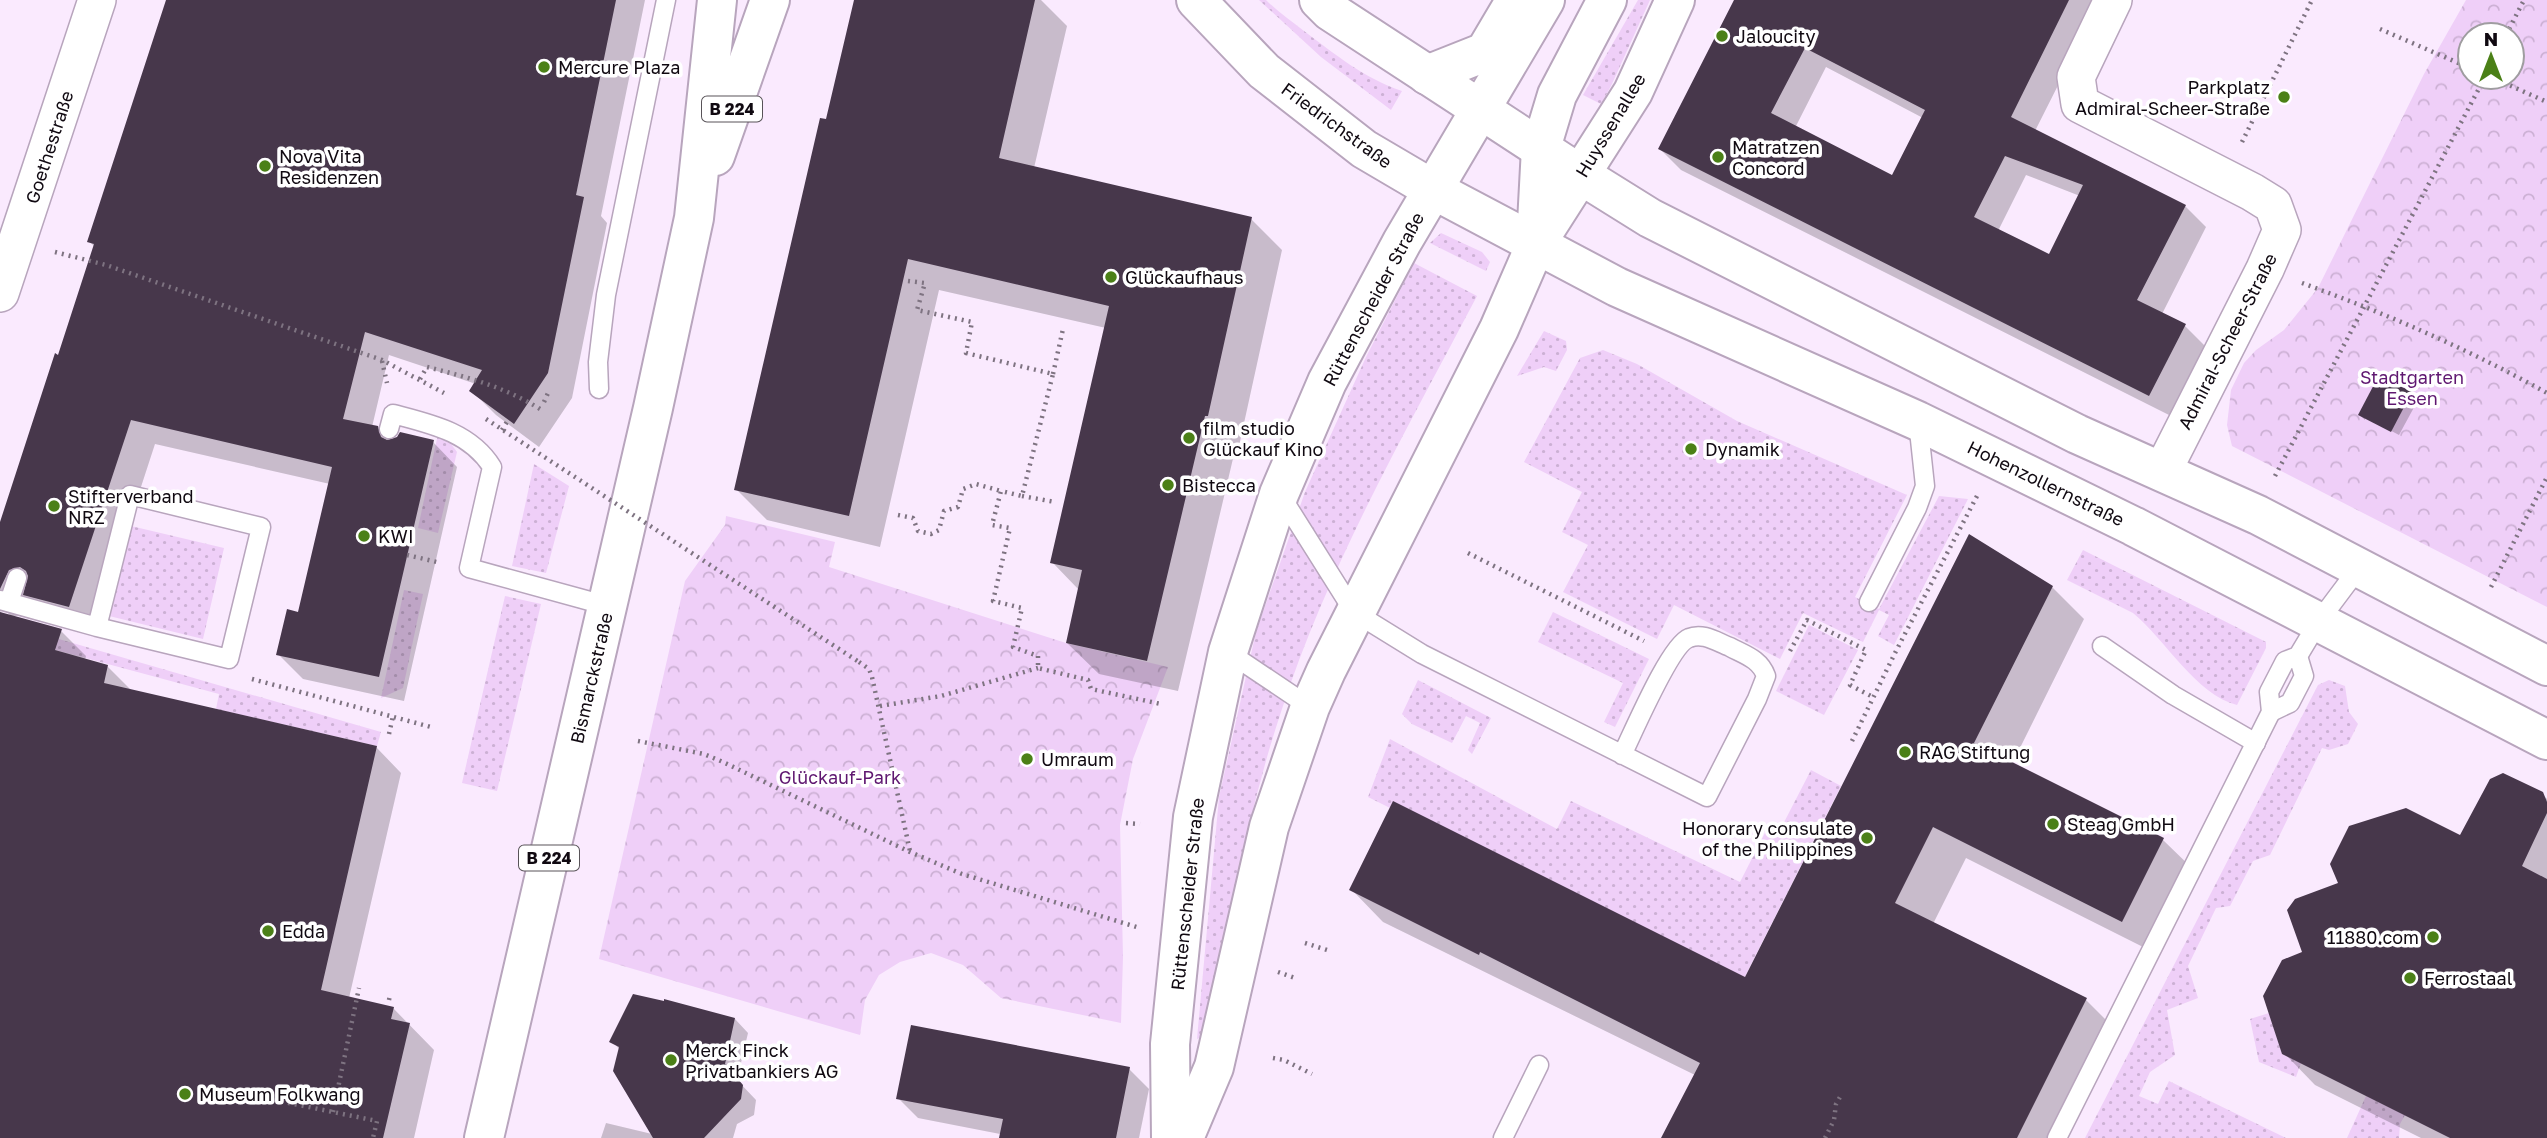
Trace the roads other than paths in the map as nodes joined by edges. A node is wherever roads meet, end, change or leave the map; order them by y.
1 (97, 0) edge
2 (666, 0) edge
3 (717, 0) edge
4 (770, 0) edge
5 (1196, 0) edge
6 (1319, 0) edge
7 (1516, 0) edge
8 (1545, 0) edge
9 (1606, 0) edge
10 (1675, 0) edge
11 (2113, 0) edge
12 (1427, 75) junction
13 (1483, 109) junction
14 (1541, 148) junction
15 (1581, 175) junction
16 (1432, 189) junction
17 (1549, 202) junction
18 (694, 218) junction
19 (1536, 244) junction
20 (0, 293) edge
21 (598, 389) dead end
22 (1918, 421) junction
23 (389, 429) dead end
24 (2162, 472) junction
25 (1279, 494) junction
26 (2358, 569) junction
27 (17, 578) dead end
28 (4, 601) edge
29 (1869, 602) dead end
30 (608, 606) junction
31 (1354, 612) junction
32 (2319, 621) junction
33 (97, 627) junction
34 (2102, 646) dead end
35 (1228, 652) junction
36 (2547, 666) edge
37 (1310, 707) junction
38 (2547, 740) edge
39 (2256, 743) junction
40 (1622, 755) junction
41 (1539, 1065) dead end
42 (484, 1138) edge
43 (1171, 1138) edge
44 (1184, 1138) edge
45 (1503, 1138) edge
46 (2057, 1138) edge

1 - 20 street, Goethestraße
2 - 21 lane
3 - 18 main road, Bismarckstraße / B 224
4 - 18 main road, Bismarckstraße / B 224
5 - 16 main road, Friedrichstraße
6 - 12 main road
7 - 12 main road
8 - 13 main road
9 - 14 main road
10 - 15 main road, Huyssenallee
11 - 24 street, Admiral-Scheer-Straße
12 - 13 main road
13 - 14 main road
13 - 16 main road, Rüttenscheider Straße
14 - 15 main road
14 - 17 main road
15 - 17 main road, Huyssenallee
15 - 24 main road
16 - 19 main road, Friedrichstraße
16 - 25 main road, Rüttenscheider Straße
17 - 19 main road
18 - 30 main road, Bismarckstraße / B 224
19 - 22 main road, Hohenzollernstraße
19 - 31 main road
22 - 29 lane
22 - 32 main road, Hohenzollernstraße
23 - 30 lane
24 - 26 main road
25 - 31 lane
25 - 35 main road, Rüttenscheider Straße
26 - 32 lane
26 - 36 main road
27 - 28 lane
28 - 33 lane
30 - 42 main road, Bismarckstraße / B 224
31 - 37 main road
31 - 40 lane
32 - 38 main road, Hohenzollernstraße
32 - 39 lane
33 - 33 lane
34 - 39 lane
35 - 37 lane
35 - 43 main road, Rüttenscheider Straße
37 - 44 main road
39 - 46 lane
40 - 40 lane
41 - 45 lane

